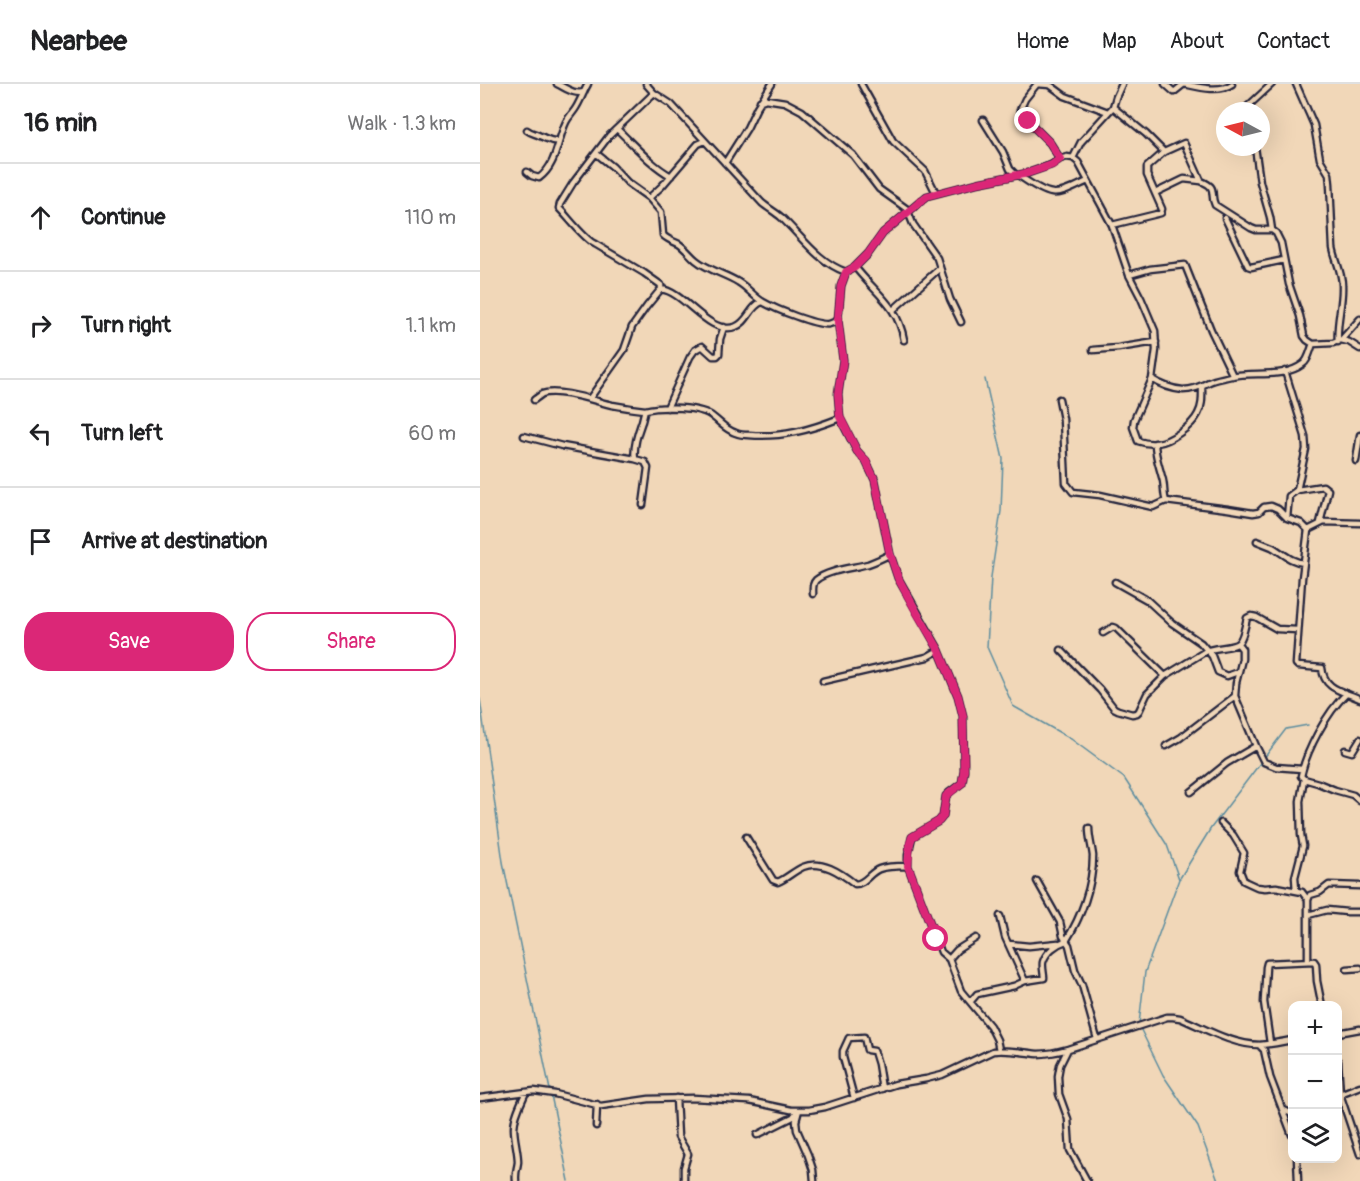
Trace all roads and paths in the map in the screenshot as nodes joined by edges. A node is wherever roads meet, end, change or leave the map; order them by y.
1 (556, 84) edge
2 (588, 84) edge
3 (646, 84) edge
4 (771, 84) edge
5 (861, 84) edge
6 (1037, 84) edge
7 (1122, 84) edge
8 (1165, 84) edge
9 (1232, 84) edge
10 (1270, 84) edge
11 (1296, 84) edge
12 (584, 92) junction
13 (654, 93) junction
14 (760, 101) junction
15 (1252, 102) edge
16 (1113, 107) junction
17 (1108, 112) junction
18 (983, 120) dead end
19 (617, 129) junction
20 (527, 130) dead end
21 (559, 141) junction
22 (705, 141) junction
23 (1164, 152) junction
24 (597, 153) junction
25 (1256, 156) edge
26 (1073, 158) junction
27 (1060, 159) junction
28 (725, 163) junction
29 (527, 172) dead end
30 (1017, 175) junction
31 (672, 176) junction
32 (1088, 181) junction
33 (1201, 181) junction
34 (936, 193) junction
35 (1155, 193) junction
36 (649, 198) junction
37 (909, 212) junction
38 (1225, 218) dead end
39 (1112, 225) junction
40 (1272, 230) junction
41 (1284, 260) junction
42 (855, 267) junction
43 (940, 268) junction
44 (846, 272) junction
45 (1129, 275) junction
46 (662, 289) junction
47 (762, 302) junction
48 (893, 310) junction
49 (1360, 319) edge
50 (838, 320) junction
51 (962, 322) dead end
52 (724, 327) junction
53 (904, 340) dead end
54 (1340, 341) junction
55 (1156, 342) junction
56 (1313, 344) junction
57 (1360, 349) edge
58 (1093, 350) dead end
59 (1285, 371) junction
60 (1233, 376) junction
61 (1152, 379) junction
62 (1202, 387) junction
63 (590, 398) junction
64 (1059, 399) dead end
65 (534, 400) dead end
66 (667, 408) junction
67 (645, 410) junction
68 (840, 417) junction
69 (1360, 435) edge
70 (524, 436) dead end
71 (1155, 443) junction
72 (635, 459) junction
73 (1356, 461) dead end
74 (1297, 490) junction
75 (1166, 501) junction
76 (643, 505) dead end
77 (1287, 518) junction
78 (1320, 523) junction
79 (1360, 523) edge
80 (1308, 530) junction
81 (1257, 541) dead end
82 (890, 554) junction
83 (1304, 563) junction
84 (1115, 582) dead end
85 (813, 594) dead end
86 (1298, 630) junction
87 (1103, 633) dead end
88 (1238, 644) junction
89 (939, 650) junction
90 (1061, 650) dead end
91 (1206, 651) junction
92 (1238, 672) junction
93 (1165, 676) junction
94 (823, 681) dead end
95 (1346, 694) junction
96 (1235, 696) junction
97 (1360, 699) edge
98 (1360, 740) edge
99 (1166, 746) dead end
100 (1256, 746) junction
101 (1345, 750) dead end
102 (1302, 769) junction
103 (1304, 779) junction
104 (1191, 792) dead end
105 (1360, 801) edge
106 (1221, 823) dead end
107 (1089, 828) dead end
108 (746, 837) dead end
109 (908, 866) junction
110 (1037, 881) dead end
111 (1360, 886) edge
112 (1296, 891) junction
113 (1308, 900) junction
114 (1360, 912) edge
115 (1308, 915) junction
116 (1000, 916) dead end
117 (976, 938) dead end
118 (1064, 942) junction
119 (1009, 944) junction
120 (949, 959) junction
121 (1308, 961) junction
122 (1360, 968) edge
123 (1347, 969) dead end
124 (1026, 981) junction
125 (970, 1001) junction
126 (1321, 1001) edge
127 (1360, 1029) edge
128 (1342, 1032) edge
129 (1098, 1039) junction
130 (1288, 1041) edge
131 (1270, 1043) junction
132 (1259, 1045) junction
133 (1068, 1049) junction
134 (999, 1050) junction
135 (1360, 1086) edge
136 (882, 1089) junction
137 (526, 1092) junction
138 (1342, 1094) edge
139 (480, 1098) edge
140 (676, 1098) junction
141 (854, 1098) junction
142 (597, 1104) junction
143 (1342, 1105) edge
144 (1282, 1109) junction
145 (799, 1110) junction
146 (1288, 1112) edge
147 (1288, 1123) edge
148 (596, 1126) dead end
149 (757, 1135) dead end
150 (1360, 1154) edge
151 (1297, 1163) edge
152 (516, 1181) edge
153 (684, 1181) edge
154 (814, 1181) edge
155 (1088, 1181) edge
156 (1298, 1181) edge

1 - 12 street
2 - 12 street
3 - 13 street
4 - 14 street
5 - 34 street
6 - 17 street
6 - 27 street
7 - 16 street
8 - 9 street
10 - 15 street
11 - 54 street
12 - 21 street
13 - 19 street
13 - 22 street
14 - 28 street
14 - 37 street
16 - 17 street
16 - 23 street
17 - 26 street
18 - 30 street
19 - 24 street
19 - 31 street
20 - 21 street
21 - 29 street
22 - 28 street
22 - 31 street
23 - 33 street
23 - 35 street
24 - 36 street
24 - 46 street
25 - 40 street
26 - 27 street
26 - 32 street
27 - 30 street
28 - 44 street
30 - 32 street
30 - 34 street
31 - 36 street
32 - 39 street
33 - 35 street
33 - 40 street
34 - 37 street
35 - 39 street
36 - 47 street
37 - 42 street
37 - 43 street
38 - 41 street
39 - 45 street
40 - 41 street
41 - 56 street
42 - 44 street
42 - 48 street
43 - 48 street
43 - 51 street
44 - 50 street
45 - 55 street
45 - 60 street
46 - 52 street
46 - 63 street
47 - 50 street
47 - 52 street
48 - 53 street
49 - 54 street
50 - 68 street
52 - 66 street
54 - 56 street
54 - 57 street
55 - 58 street
55 - 61 street
56 - 59 street
59 - 60 street
59 - 74 street
60 - 62 street
61 - 62 street
61 - 71 street
62 - 71 street
63 - 65 street
63 - 67 street
64 - 75 street
66 - 67 street
66 - 68 street
67 - 72 street
68 - 82 street
69 - 73 street
70 - 72 street
71 - 75 street
72 - 76 street
74 - 77 street
74 - 78 street
75 - 77 street
77 - 80 street
78 - 79 street
78 - 80 street
80 - 83 street
81 - 83 street
82 - 85 street
82 - 89 street
83 - 86 street
84 - 91 street
86 - 88 street
86 - 95 street
87 - 93 street
88 - 91 street
88 - 92 street
89 - 94 street
89 - 109 street
90 - 93 street
91 - 92 street
91 - 93 street
92 - 96 street
95 - 97 street
95 - 102 street
96 - 99 street
96 - 100 street
98 - 101 street
100 - 102 street
100 - 104 street
102 - 103 street
103 - 105 street
103 - 112 street
106 - 112 street
107 - 118 street
108 - 109 street
109 - 120 street
110 - 118 street
111 - 113 street
112 - 113 street
113 - 115 street
114 - 115 street
115 - 121 street
116 - 119 street
117 - 120 street
118 - 119 street
118 - 124 street
118 - 129 street
119 - 124 street
120 - 125 street
121 - 126 street
121 - 131 street
122 - 123 street
124 - 125 street
125 - 134 street
127 - 128 street
129 - 132 street
129 - 133 street
130 - 131 street
131 - 132 street
132 - 144 street
133 - 134 street
133 - 155 street
134 - 136 street
135 - 138 street
136 - 141 street
136 - 141 street
137 - 139 street
137 - 142 street
137 - 152 street
140 - 142 street
140 - 145 street
140 - 153 street
141 - 145 street
142 - 148 street
143 - 150 street
144 - 146 street
144 - 147 street
145 - 149 street
145 - 154 street
151 - 156 street

